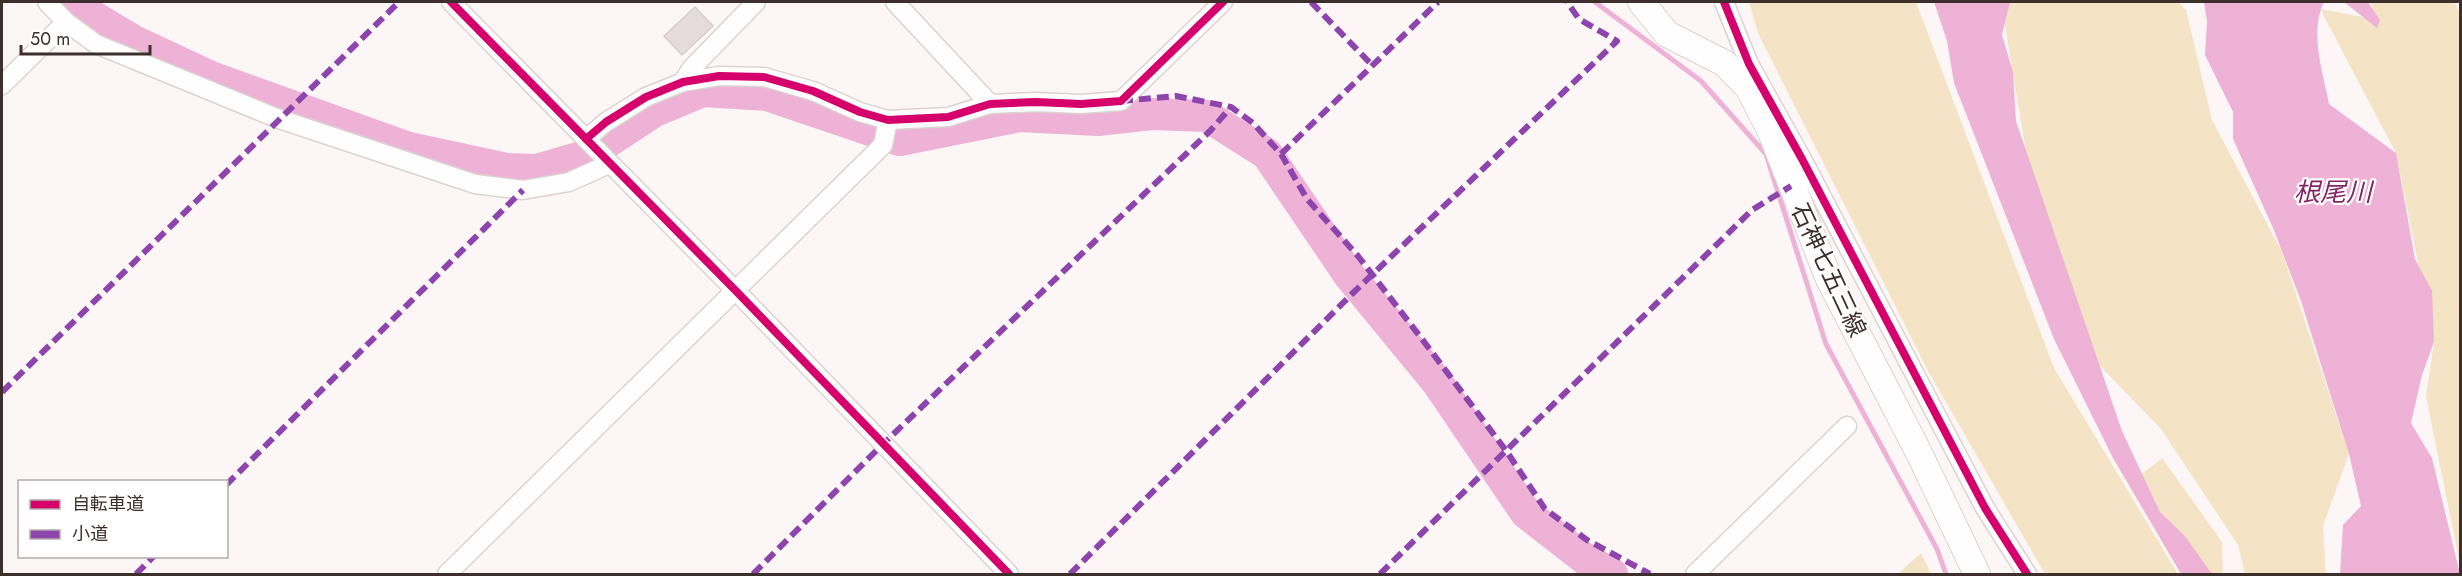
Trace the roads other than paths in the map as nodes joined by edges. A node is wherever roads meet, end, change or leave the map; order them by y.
1 (47, 2) edge
2 (451, 2) edge
3 (756, 2) edge
4 (895, 2) edge
5 (1223, 2) edge
6 (1641, 2) edge
7 (1724, 2) edge
8 (66, 22) junction
9 (683, 82) junction
10 (2, 85) edge
11 (990, 104) junction
12 (887, 122) junction
13 (586, 139) junction
14 (609, 164) junction
15 (735, 290) junction
16 (1847, 426) dead end
17 (447, 574) edge
18 (1009, 574) edge
19 (1695, 574) edge
20 (1977, 574) edge
21 (2027, 574) edge

1 - 8 street
2 - 13 street
3 - 9 street
4 - 11 street
5 - 11 street
6 - 20 main road, 石神七五三線
7 - 21 street
8 - 10 street
8 - 14 street
9 - 12 street
9 - 13 street
11 - 12 street
12 - 15 street
13 - 14 street
14 - 15 street
15 - 17 street
15 - 18 street
16 - 19 street

